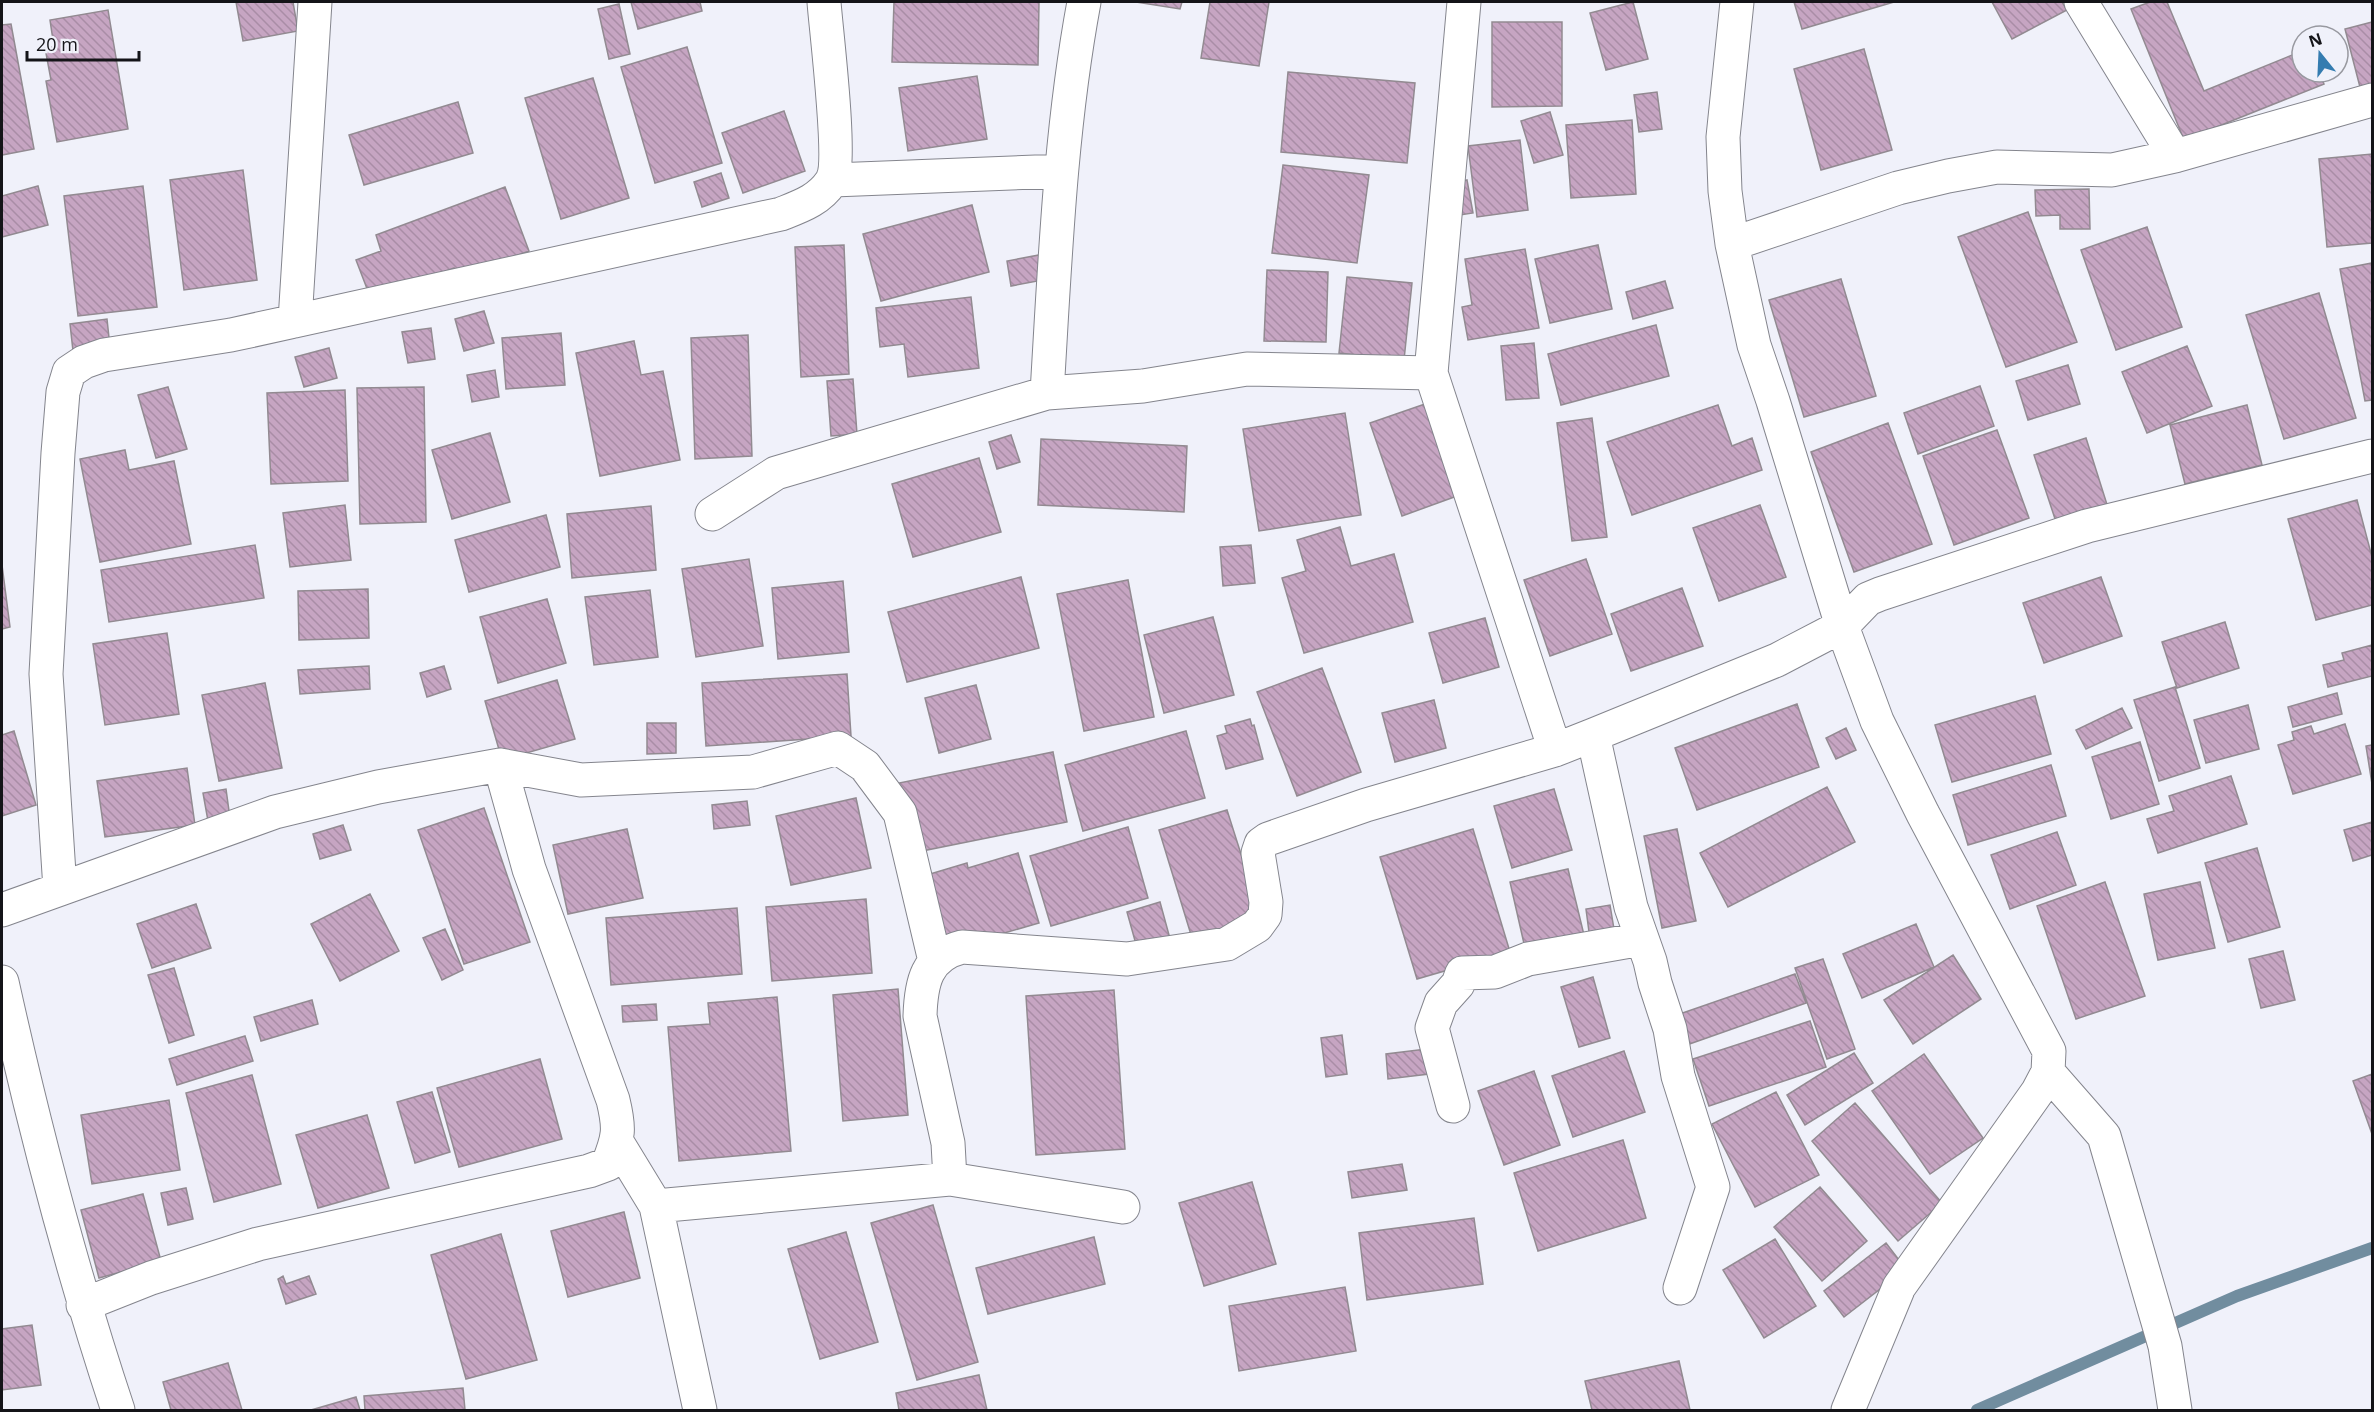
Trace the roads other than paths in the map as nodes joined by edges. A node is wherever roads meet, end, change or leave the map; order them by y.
1 (315, 2) edge
2 (824, 2) edge
3 (1084, 2) edge
4 (1464, 2) edge
5 (1737, 2) edge
6 (2081, 2) edge
7 (2373, 100) edge
8 (2175, 156) junction
9 (1061, 171) junction
10 (833, 180) junction
11 (1732, 244) junction
12 (296, 321) junction
13 (1431, 373) junction
14 (1047, 393) junction
15 (2373, 456) edge
16 (712, 514) dead end
17 (1842, 626) junction
18 (1593, 735) junction
19 (1555, 750) junction
20 (500, 765) junction
21 (60, 889) junction
22 (2, 910) edge
23 (1642, 939) junction
24 (934, 961) junction
25 (2, 982) edge
26 (2048, 1072) junction
27 (1453, 1106) dead end
28 (617, 1142) junction
29 (950, 1179) junction
30 (656, 1206) junction
31 (1123, 1207) dead end
32 (1680, 1288) dead end
33 (83, 1305) junction
34 (118, 1410) edge
35 (700, 1410) edge
36 (1848, 1410) edge
37 (2175, 1410) edge

1 - 12 street
2 - 10 street
3 - 9 street
4 - 13 street
5 - 11 street
6 - 8 street
7 - 8 street
8 - 11 street
9 - 10 street
9 - 14 street
10 - 12 street
11 - 17 street
12 - 21 street
13 - 14 street
13 - 19 street
14 - 16 street
15 - 17 street
17 - 18 street
17 - 26 street
18 - 19 street
18 - 23 street
19 - 24 street
20 - 21 street
20 - 24 street
20 - 28 street
21 - 22 street
23 - 27 street
23 - 32 street
24 - 29 street
25 - 33 street
26 - 36 street
26 - 37 street
28 - 30 street
28 - 33 street
29 - 30 street
29 - 31 street
30 - 35 street
33 - 34 street

